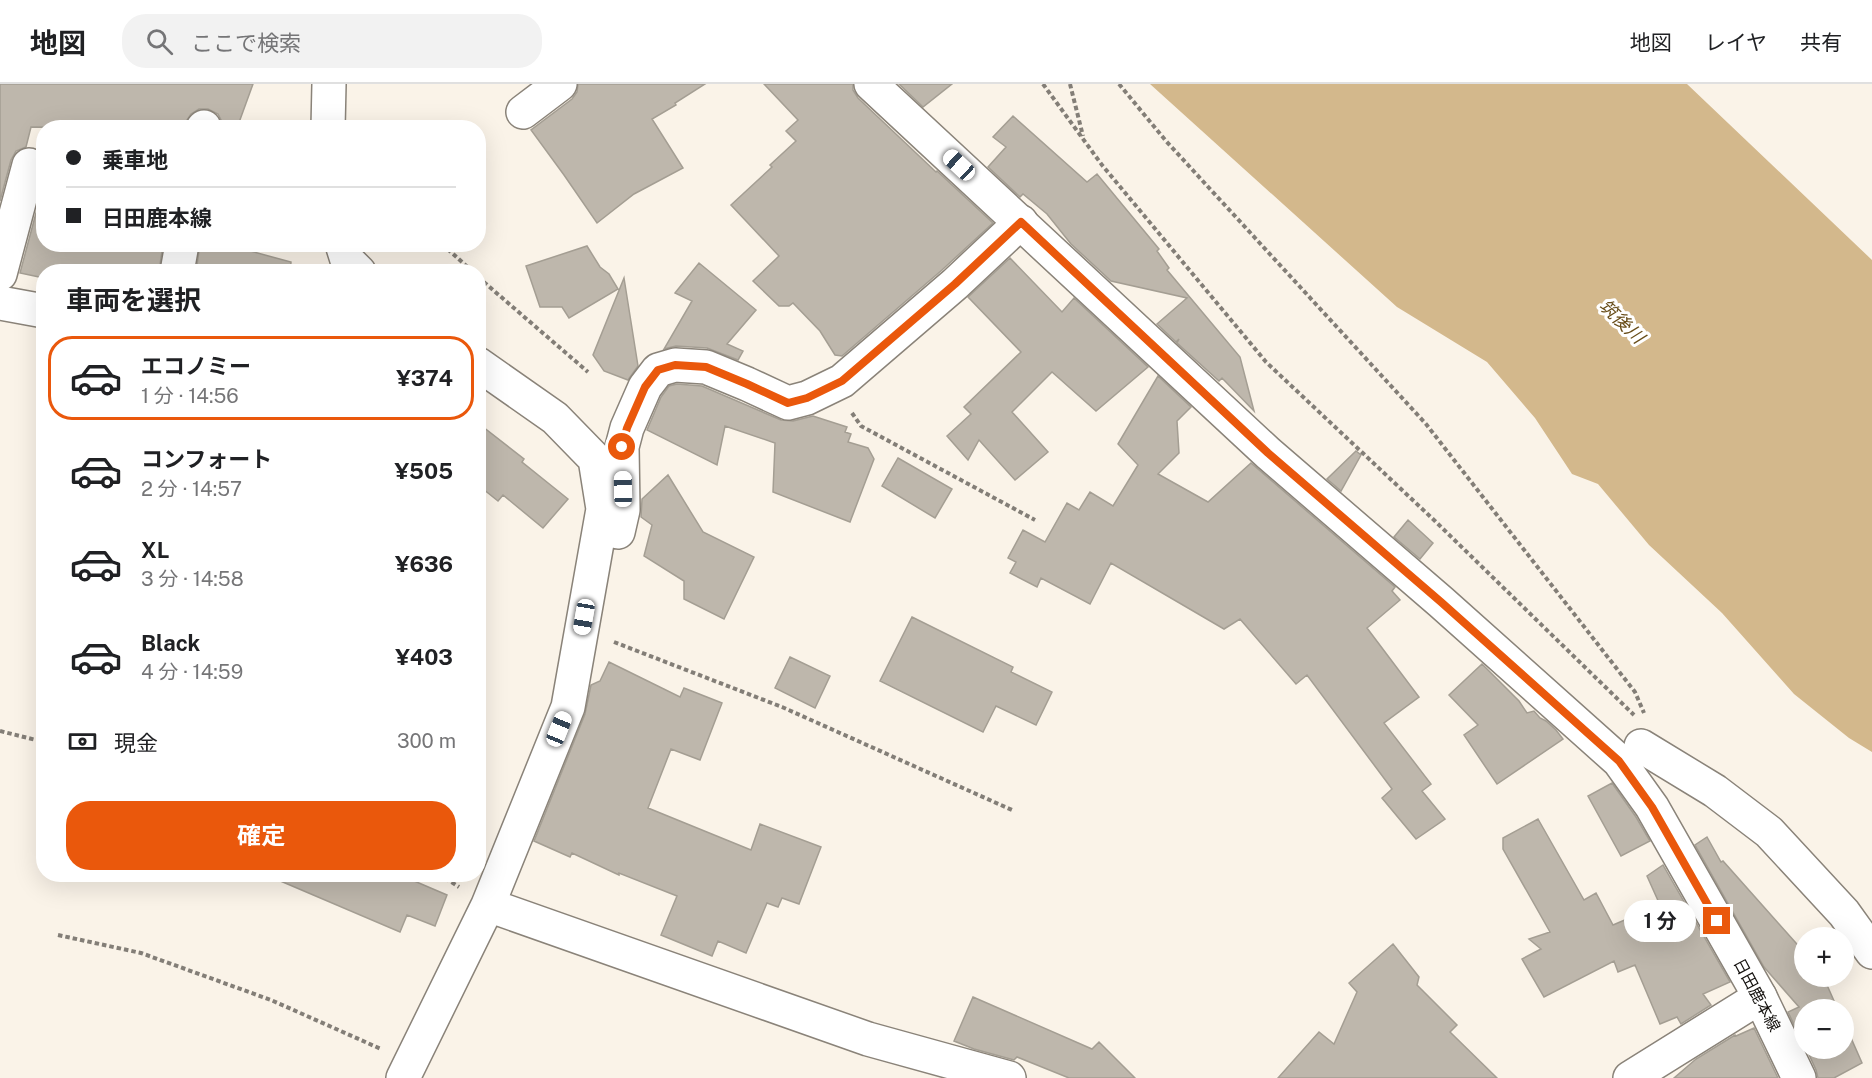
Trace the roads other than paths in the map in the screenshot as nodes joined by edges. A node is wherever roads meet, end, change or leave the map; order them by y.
1 (329, 84) edge
2 (560, 84) edge
3 (871, 84) edge
4 (523, 112) dead end
5 (328, 120) edge
6 (28, 165) dead end
7 (1021, 222) junction
8 (0, 274) edge
9 (0, 303) edge
10 (36, 310) edge
11 (486, 370) edge
12 (584, 647) junction
13 (1653, 753) road end
14 (488, 905) junction
15 (1872, 952) edge
16 (1760, 997) junction
17 (407, 1070) edge
18 (1009, 1078) edge
19 (1630, 1078) edge
20 (1799, 1078) edge

1 - 5 street
2 - 4 street
3 - 7 street, 日田鹿本線
6 - 8 street
7 - 12 street
7 - 16 street, 日田鹿本線
9 - 10 street
11 - 12 street
12 - 14 street
13 - 15 street
14 - 17 street
14 - 18 street
16 - 19 street
16 - 20 street, 日田鹿本線

